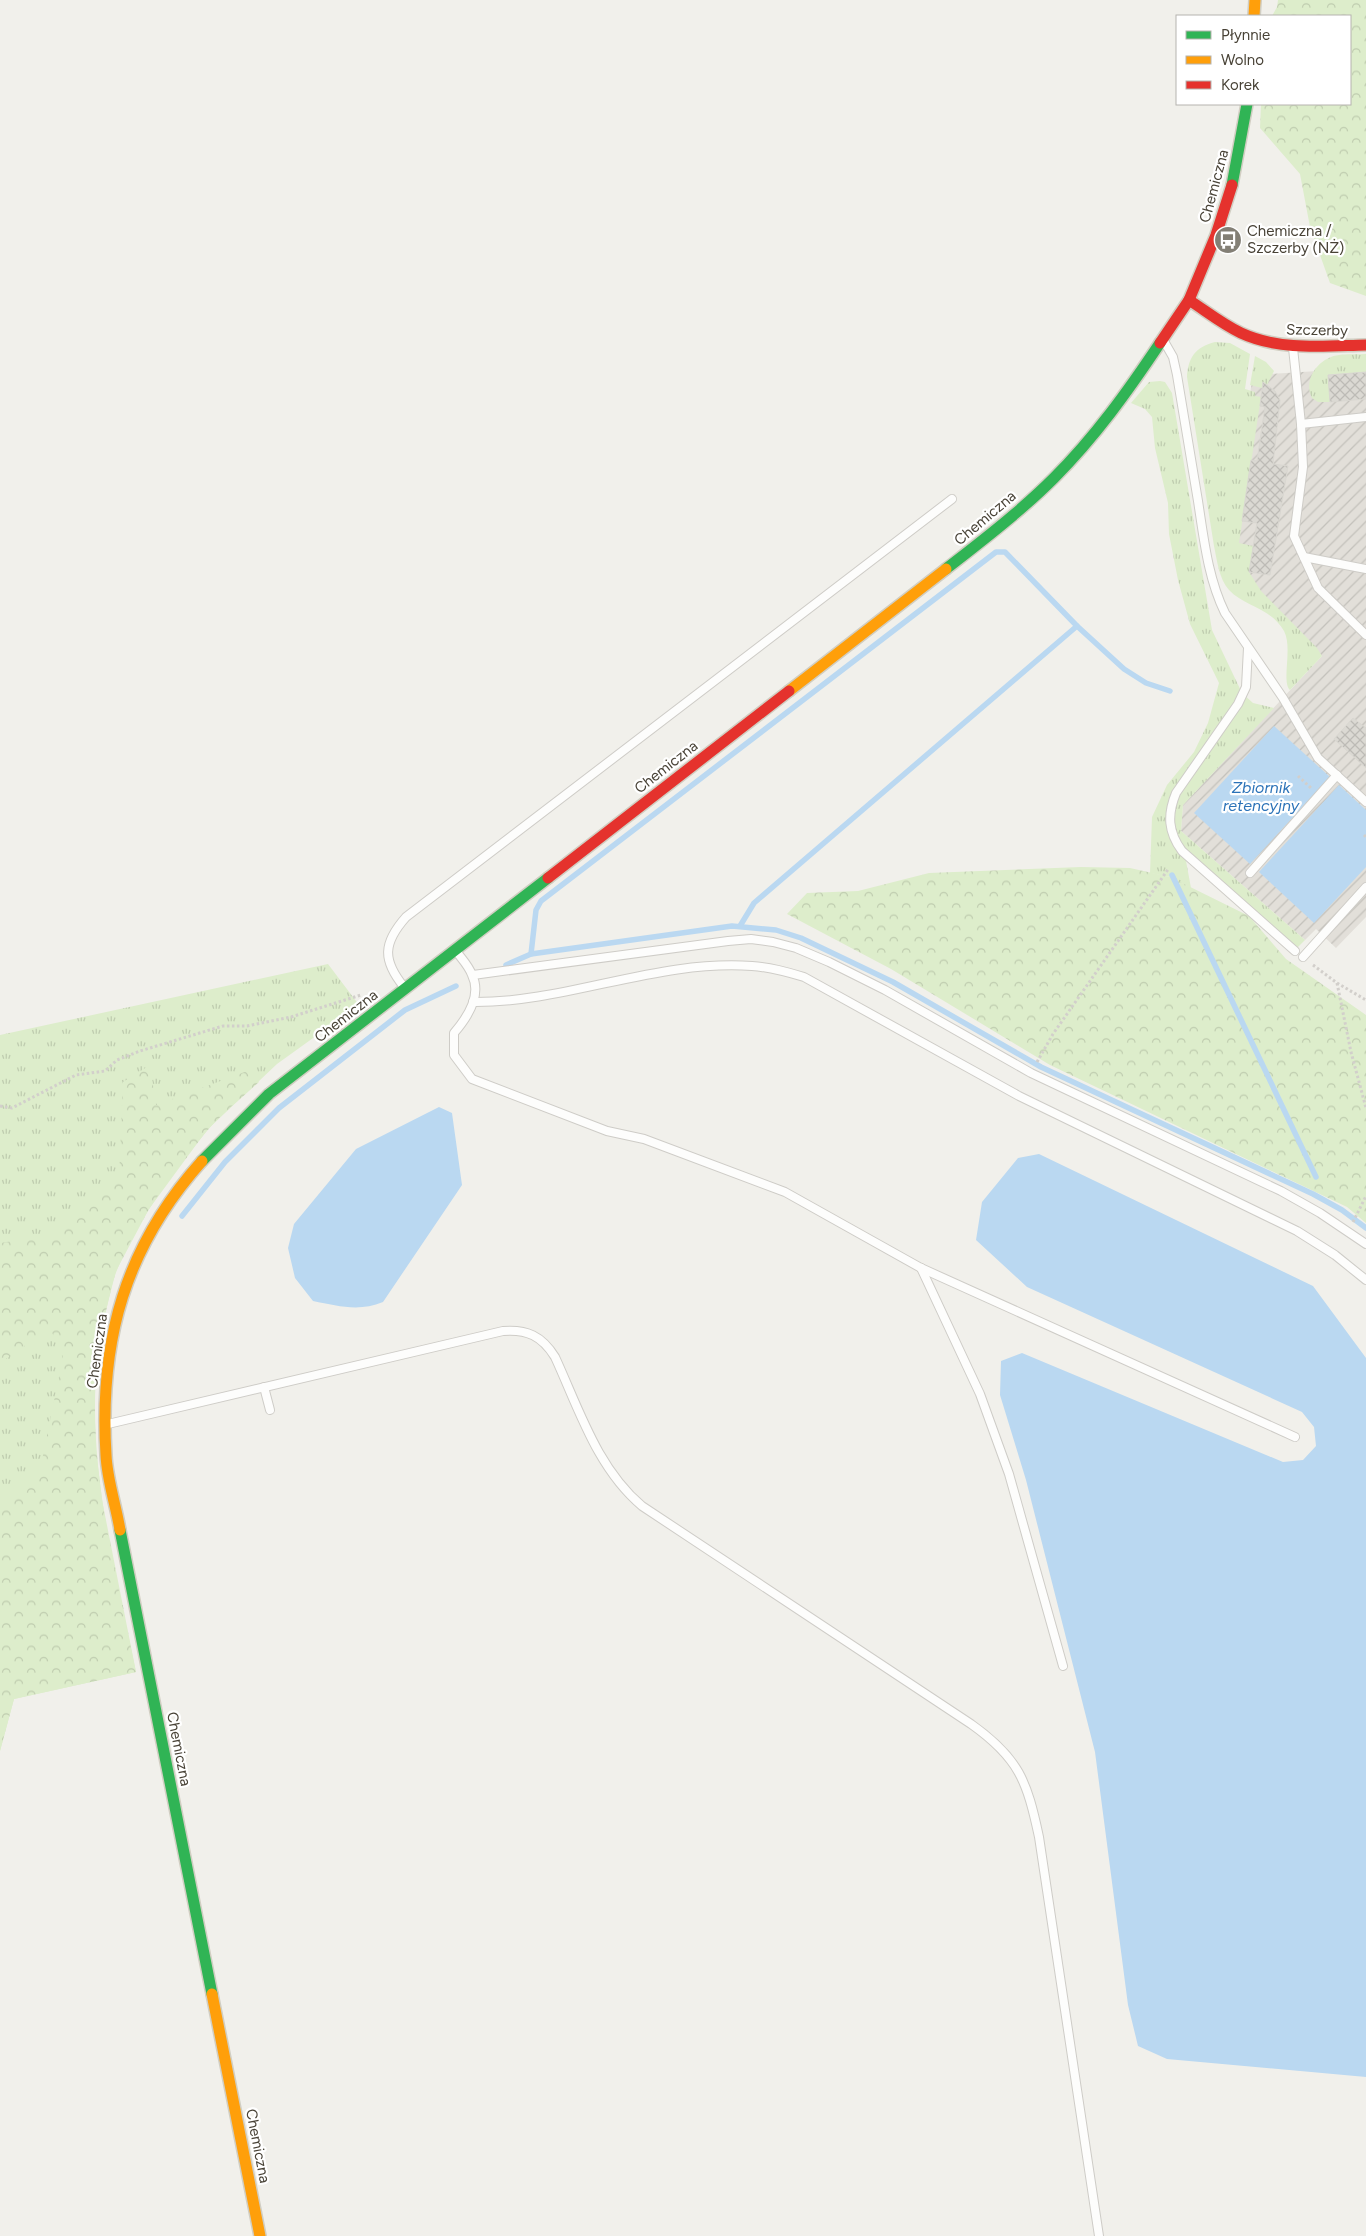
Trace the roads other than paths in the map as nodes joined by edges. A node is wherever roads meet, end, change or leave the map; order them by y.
1 (1254, 0) edge
2 (1254, 15) edge
3 (1247, 105) edge
4 (1190, 300) junction
5 (1163, 339) junction
6 (1366, 345) edge
7 (1293, 346) junction
8 (1366, 416) edge
9 (1301, 424) junction
10 (952, 499) dead end
11 (1304, 557) junction
12 (1366, 569) edge
13 (1366, 635) edge
14 (1248, 648) junction
15 (1337, 775) junction
16 (1366, 802) edge
17 (1250, 873) dead end
18 (1366, 887) edge
19 (456, 950) junction
20 (1295, 951) dead end
21 (1303, 957) road end
22 (472, 975) junction
23 (405, 989) junction
24 (473, 1002) junction
25 (1366, 1244) edge
26 (921, 1268) junction
27 (1366, 1280) edge
28 (264, 1387) junction
29 (270, 1410) dead end
30 (106, 1424) junction
31 (1295, 1437) dead end
32 (1062, 1666) dead end
33 (260, 2236) edge
34 (1099, 2236) edge

1 - 2 street
3 - 4 street, Chemiczna
4 - 5 street, Chemiczna
4 - 7 street, Szczerby
5 - 14 lane
5 - 19 street, Chemiczna
6 - 7 street, Szczerby
7 - 9 lane
8 - 9 lane
9 - 11 lane
10 - 23 lane
11 - 12 lane
11 - 13 lane
14 - 15 lane
14 - 20 lane
15 - 16 lane
15 - 17 lane
18 - 21 lane
19 - 22 lane
19 - 23 street, Chemiczna
22 - 24 lane
22 - 25 lane
23 - 30 street, Chemiczna
24 - 26 lane
24 - 27 lane
26 - 31 lane
26 - 32 lane
28 - 29 lane
28 - 30 lane
28 - 34 lane
30 - 33 street, Chemiczna

